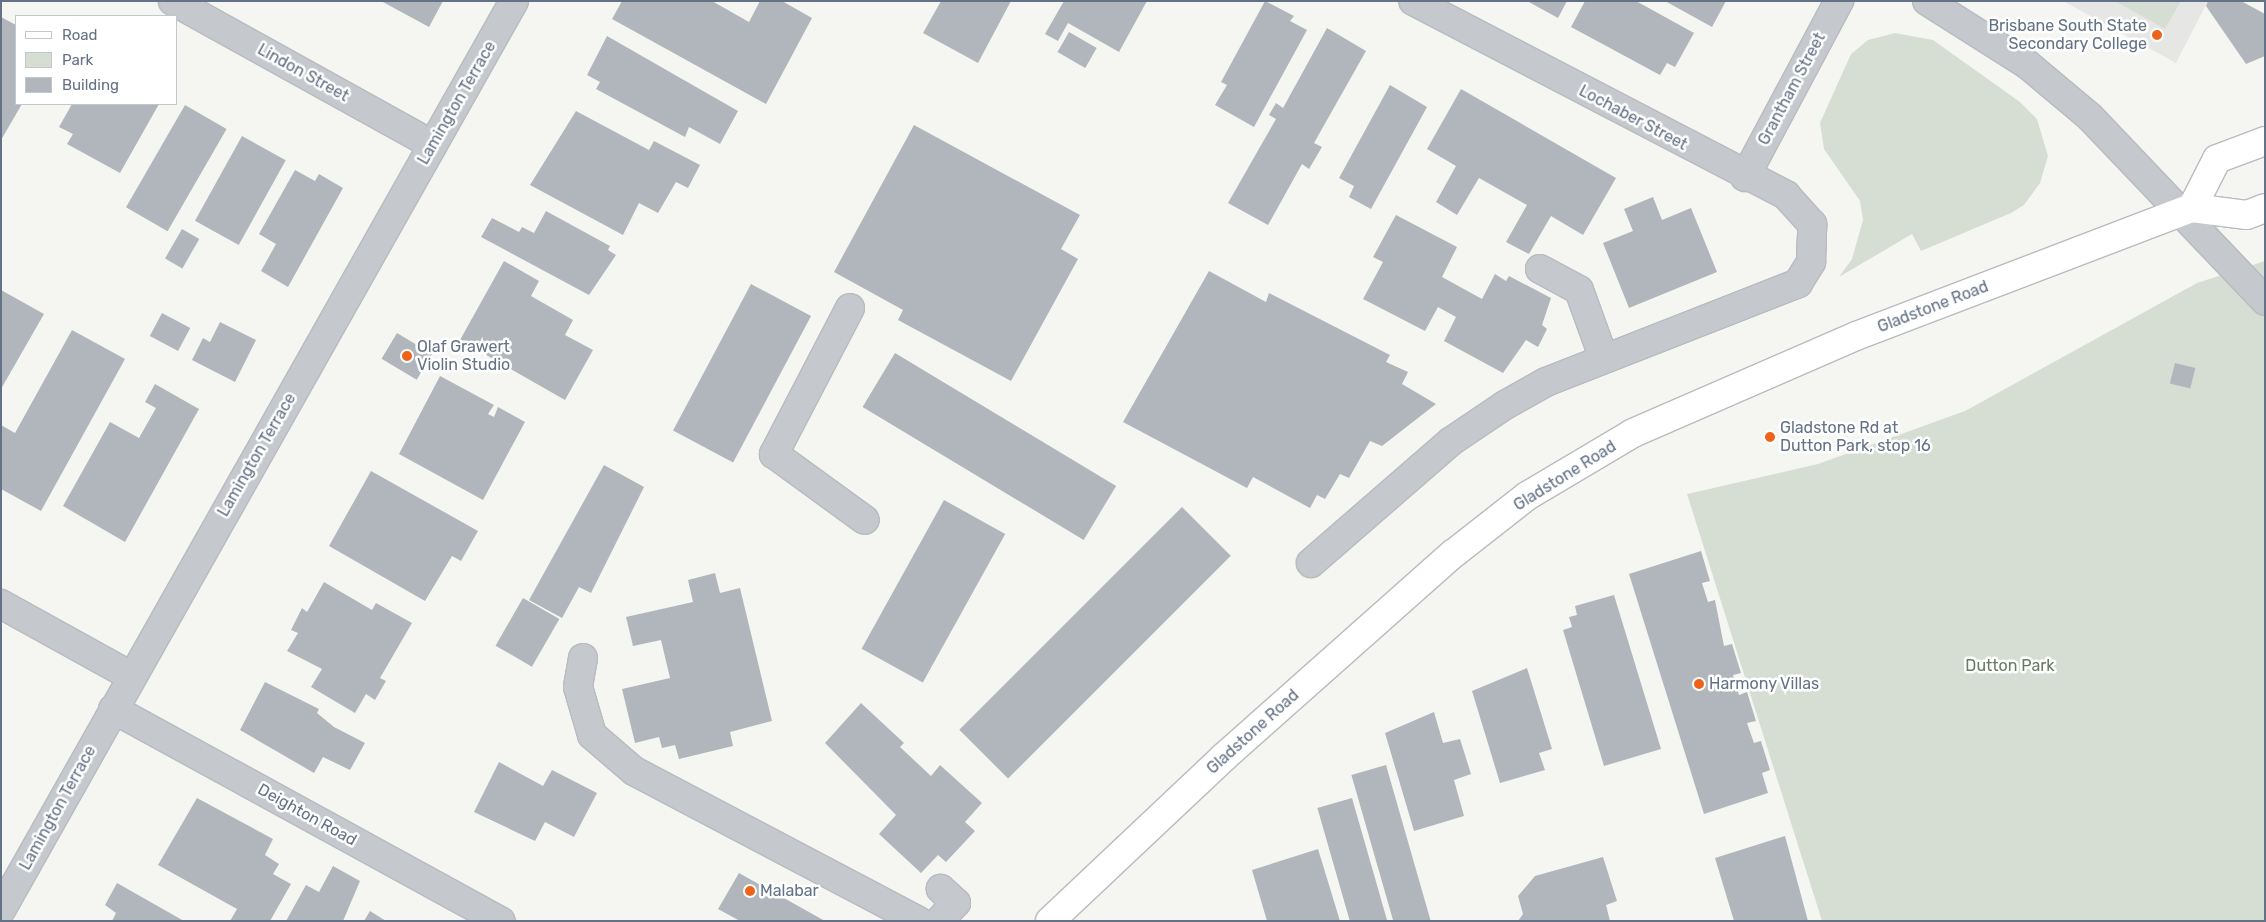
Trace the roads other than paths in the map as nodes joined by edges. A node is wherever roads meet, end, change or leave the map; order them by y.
1 (172, 1) edge
2 (514, 1) edge
3 (1413, 1) edge
4 (1839, 1) edge
5 (1928, 1) edge
6 (2265, 141) edge
7 (433, 145) junction
8 (1745, 177) junction
9 (2265, 208) edge
10 (2187, 210) junction
11 (1540, 269) dead end
12 (2265, 301) edge
13 (850, 308) dead end
14 (1604, 360) junction
15 (865, 520) dead end
16 (1310, 563) dead end
17 (1, 604) edge
18 (583, 658) dead end
19 (131, 676) junction
20 (113, 709) junction
21 (941, 889) dead end
22 (1, 910) edge
23 (501, 921) edge
24 (918, 921) edge
25 (939, 921) edge
26 (1050, 921) edge

1 - 7 street, Lindon Street
2 - 7 street, Lamington Terrace
3 - 8 street, Lochaber Street
4 - 8 street, Grantham Street
5 - 10 street
6 - 10 main road
7 - 19 street, Lamington Terrace
8 - 14 street, Lochaber Street
9 - 10 main road, Gladstone Road
10 - 12 street
10 - 26 main road, Gladstone Road
11 - 14 street
13 - 15 street
14 - 16 street
17 - 19 street
18 - 24 street
19 - 20 street, Lamington Terrace
20 - 22 street, Lamington Terrace
20 - 23 street, Deighton Road
21 - 25 street

